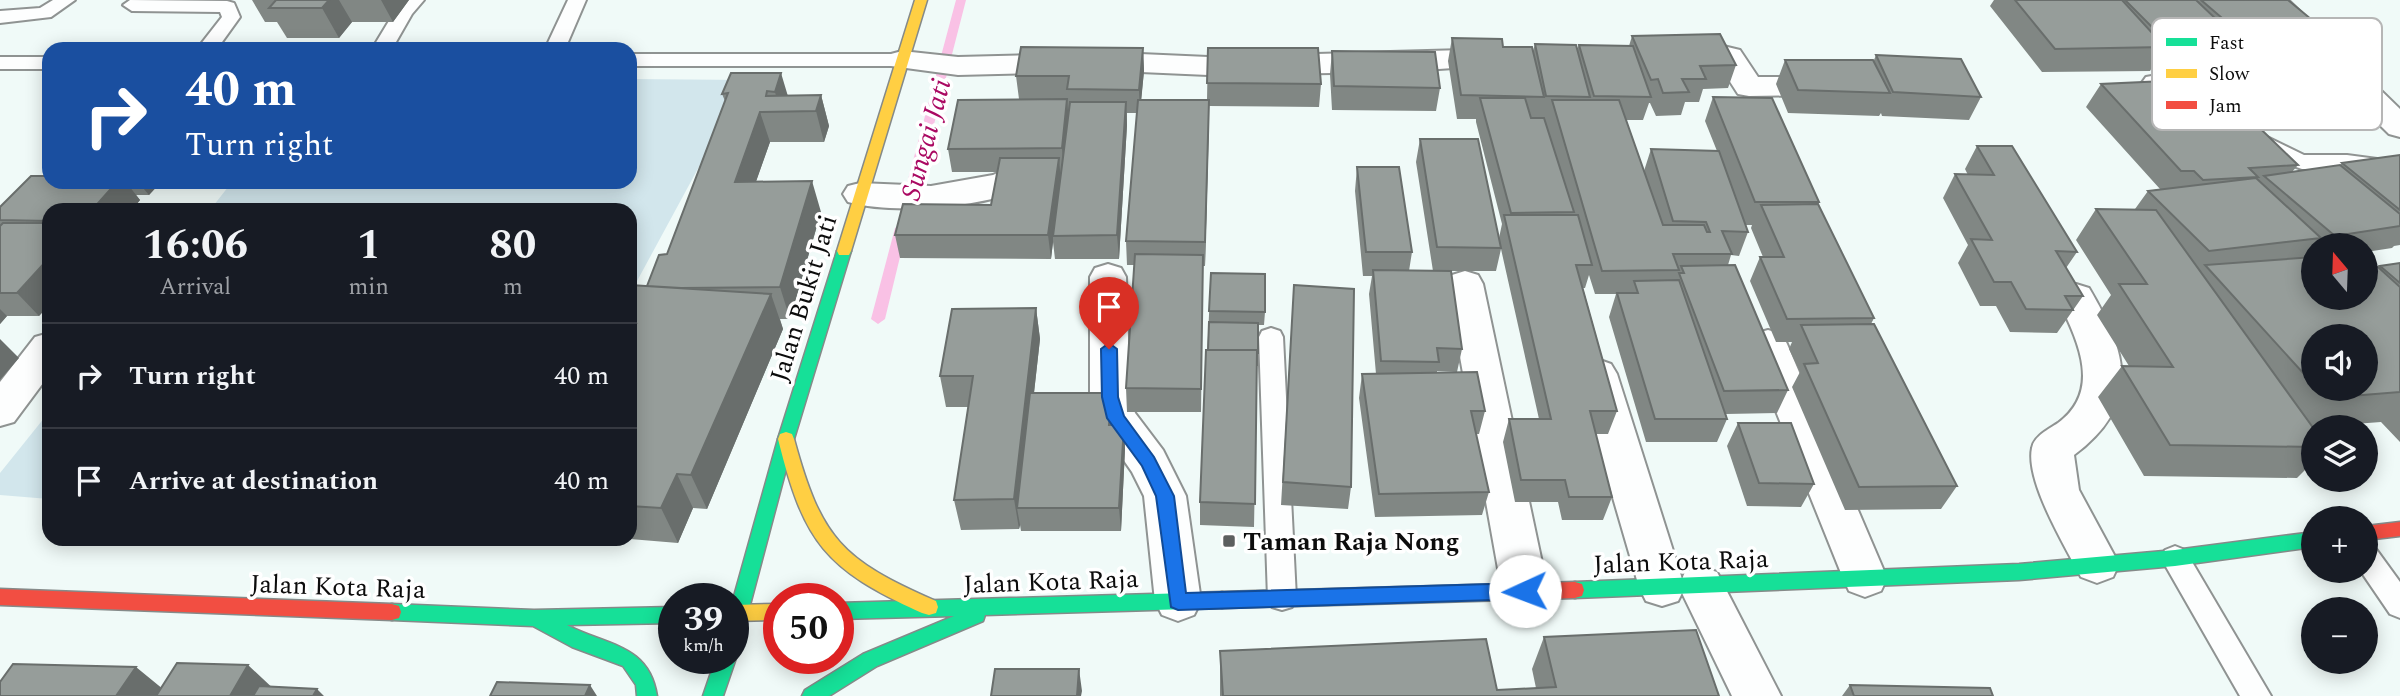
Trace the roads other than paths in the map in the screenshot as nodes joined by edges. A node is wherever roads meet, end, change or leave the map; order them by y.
1 (66, 0) edge
2 (415, 0) edge
3 (578, 0) edge
4 (921, 0) edge
5 (2270, 1) edge
6 (132, 5) dead end
7 (0, 18) edge
8 (2288, 18) edge
9 (213, 42) edge
10 (386, 42) edge
11 (558, 42) edge
12 (1661, 48) edge
13 (1532, 57) edge
14 (637, 60) edge
15 (914, 61) junction
16 (0, 63) edge
17 (42, 63) edge
18 (2152, 84) edge
19 (1846, 86) edge
20 (2134, 86) edge
21 (2382, 109) edge
22 (2400, 127) edge
23 (2251, 130) edge
24 (1041, 149) edge
25 (2400, 169) edge
26 (860, 194) junction
27 (1108, 277) dead end
28 (1465, 284) dead end
29 (2076, 296) edge
30 (1753, 309) edge
31 (1272, 337) dead end
32 (1588, 341) edge
33 (42, 356) edge
34 (0, 411) edge
35 (786, 439) junction
36 (2400, 529) edge
37 (2378, 532) edge
38 (2301, 542) edge
39 (2175, 558) junction
40 (2097, 565) junction
41 (2378, 574) edge
42 (1865, 578) junction
43 (745, 583) edge
44 (1681, 586) junction
45 (1525, 591) junction
46 (0, 597) edge
47 (1282, 598) junction
48 (1178, 601) junction
49 (2400, 605) edge
50 (994, 607) junction
51 (934, 609) junction
52 (854, 611) edge
53 (658, 615) edge
54 (534, 618) junction
55 (721, 674) edge
56 (647, 696) edge
57 (713, 696) edge
58 (813, 696) edge
59 (1757, 696) edge
60 (2256, 696) edge

1 - 7 lane
2 - 10 lane
3 - 11 lane
4 - 15 main road, Jalan Bukit Jati
5 - 8 street
6 - 9 lane
12 - 19 street
13 - 15 street
14 - 15 lane
15 - 26 main road, Jalan Bukit Jati
16 - 17 lane
18 - 20 street
21 - 22 street
23 - 25 lane
24 - 26 street
26 - 35 main road, Jalan Bukit Jati
27 - 48 street
28 - 45 street
29 - 40 street
30 - 42 street
31 - 47 lane
32 - 44 street
33 - 34 street
35 - 43 main road, Jalan Bukit Jati
35 - 51 main road
36 - 37 main road
38 - 39 main road, Jalan Kota Raja
39 - 40 main road, Jalan Kota Raja
39 - 60 lane
40 - 42 main road, Jalan Kota Raja
41 - 49 lane
42 - 44 main road, Jalan Kota Raja
44 - 45 main road, Jalan Kota Raja
44 - 59 street
45 - 47 main road, Jalan Kota Raja
46 - 54 main road, Jalan Kota Raja
47 - 48 main road, Jalan Kota Raja
48 - 50 main road, Jalan Kota Raja
50 - 51 main road, Jalan Kota Raja
50 - 58 main road
51 - 52 main road, Jalan Kota Raja
53 - 54 main road, Jalan Kota Raja
54 - 56 main road
55 - 57 main road

